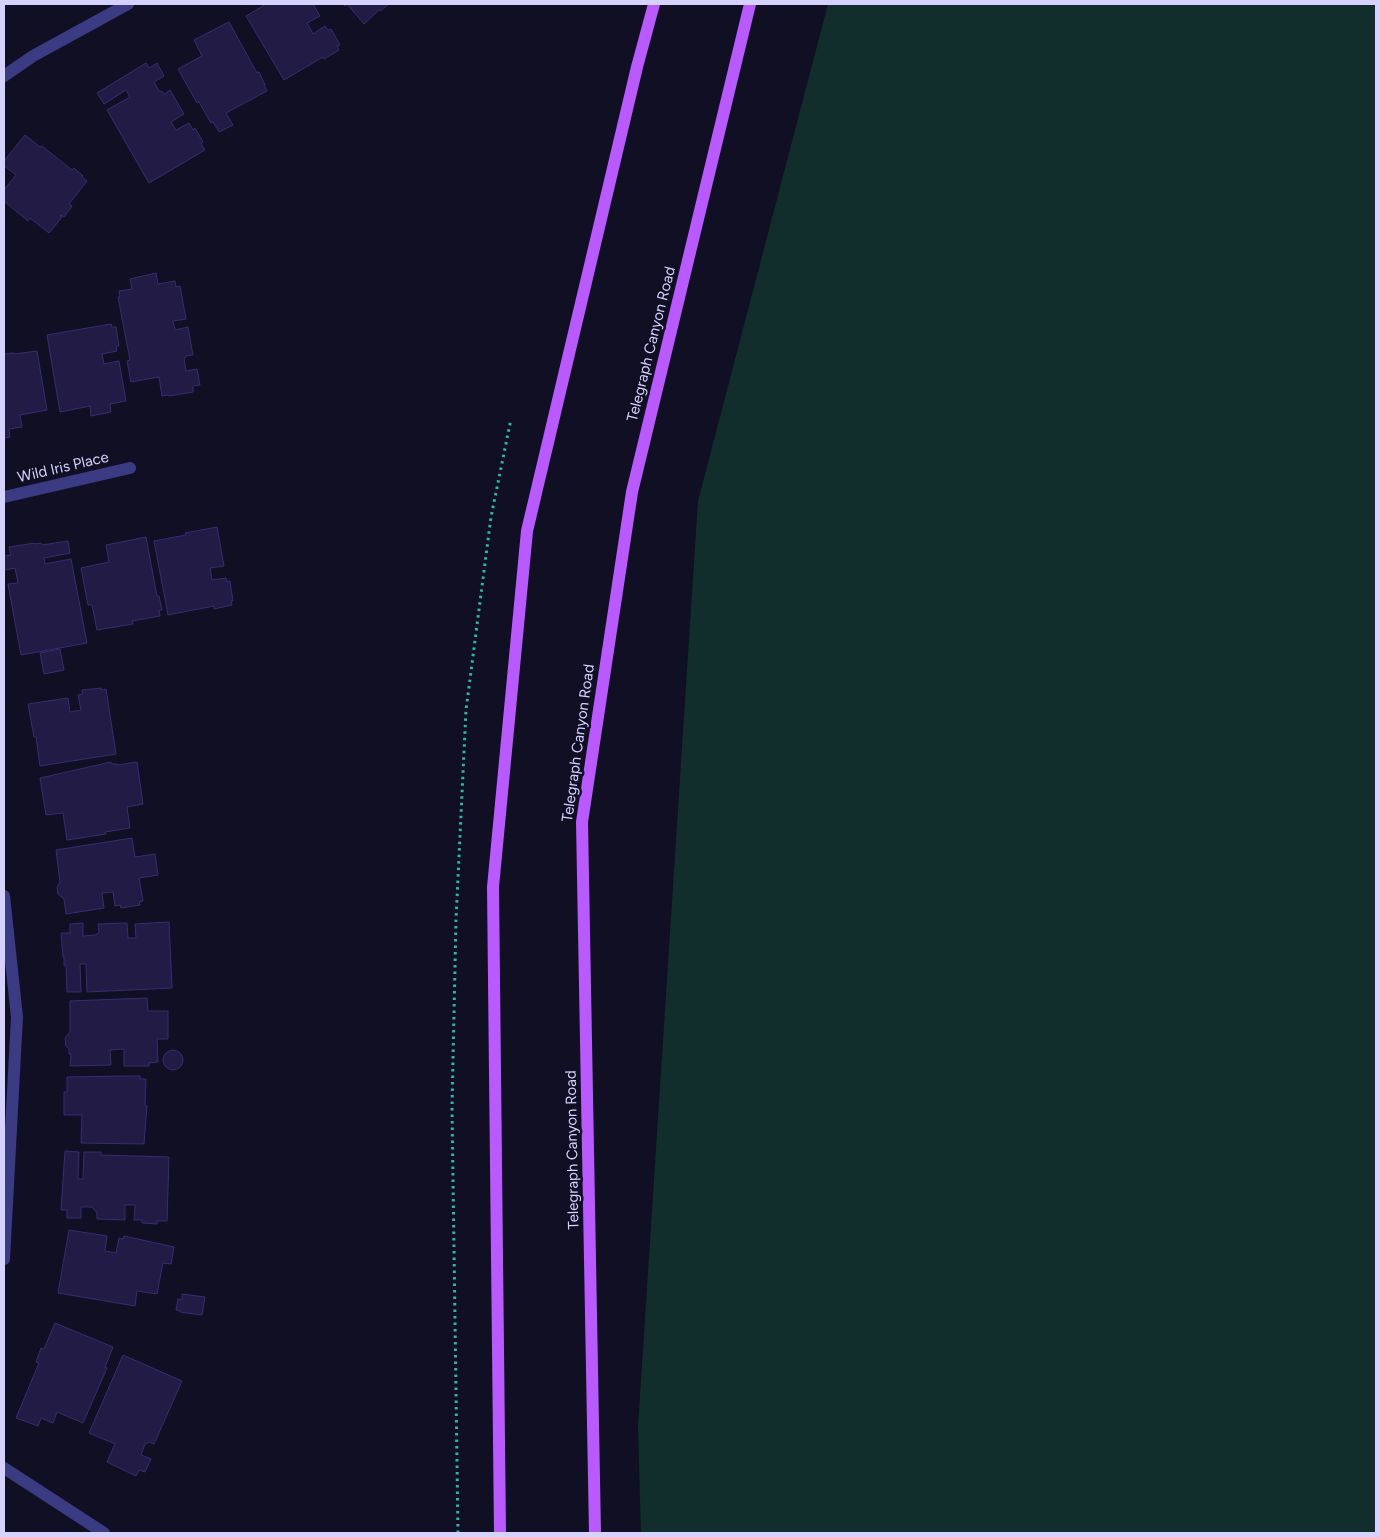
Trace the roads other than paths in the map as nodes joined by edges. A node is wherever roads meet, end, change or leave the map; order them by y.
1 (128, 4) edge
2 (654, 4) edge
3 (750, 4) edge
4 (4, 76) edge
5 (130, 468) dead end
6 (4, 497) edge
7 (4, 896) edge
8 (4, 1259) edge
9 (4, 1468) edge
10 (104, 1533) edge
11 (500, 1533) edge
12 (595, 1533) edge

1 - 4 street
2 - 11 main road
3 - 12 main road, Telegraph Canyon Road
5 - 6 street, Wild Iris Place
7 - 8 street
9 - 10 street

